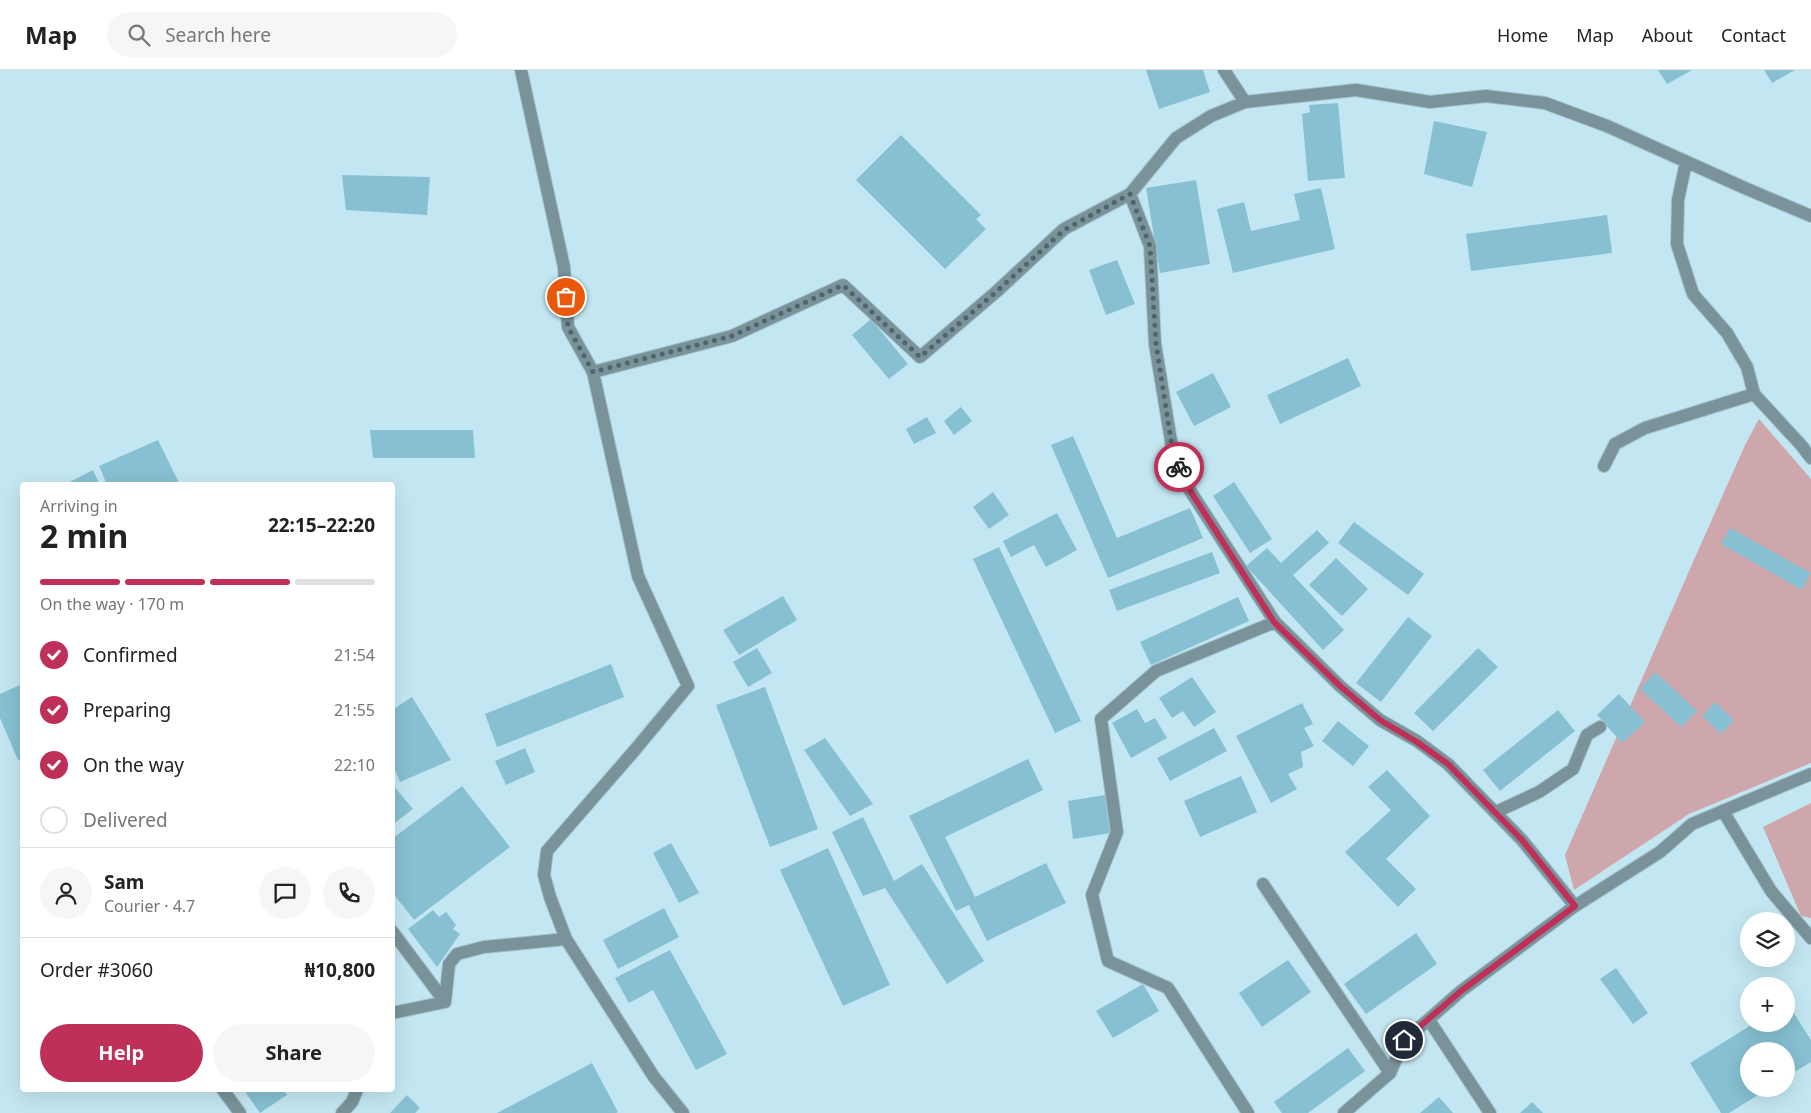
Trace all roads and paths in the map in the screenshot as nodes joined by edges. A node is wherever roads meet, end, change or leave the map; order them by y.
1 (521, 70) edge
2 (1224, 70) edge
3 (1245, 102) junction
4 (1686, 162) junction
5 (1130, 194) junction
6 (1811, 216) edge
7 (593, 372) junction
8 (1754, 394) junction
9 (1811, 458) edge
10 (1604, 466) dead end
11 (1274, 622) junction
12 (1600, 727) dead end
13 (1811, 774) edge
14 (1723, 811) junction
15 (1496, 812) junction
16 (1264, 884) dead end
17 (1575, 906) junction
18 (395, 935) edge
19 (1811, 938) edge
20 (566, 939) junction
21 (445, 1002) junction
22 (395, 1012) edge
23 (1429, 1020) junction
24 (1390, 1073) junction
25 (224, 1092) edge
26 (356, 1092) edge
27 (240, 1113) edge
28 (342, 1113) edge
29 (683, 1113) edge
30 (1248, 1113) edge
31 (1344, 1113) edge
32 (1490, 1113) edge

1 - 7 street
2 - 3 street
3 - 4 street
3 - 5 street
4 - 6 street
4 - 8 street
5 - 7 street
5 - 11 street
7 - 20 street
8 - 9 street
8 - 10 street
11 - 15 street
11 - 30 street
12 - 15 street
13 - 14 street
14 - 17 street
14 - 19 street
15 - 17 street
16 - 24 street
17 - 23 street
18 - 21 street
20 - 21 street
20 - 29 street
21 - 22 street
23 - 24 street
23 - 32 street
24 - 31 street
25 - 27 street
26 - 28 street

